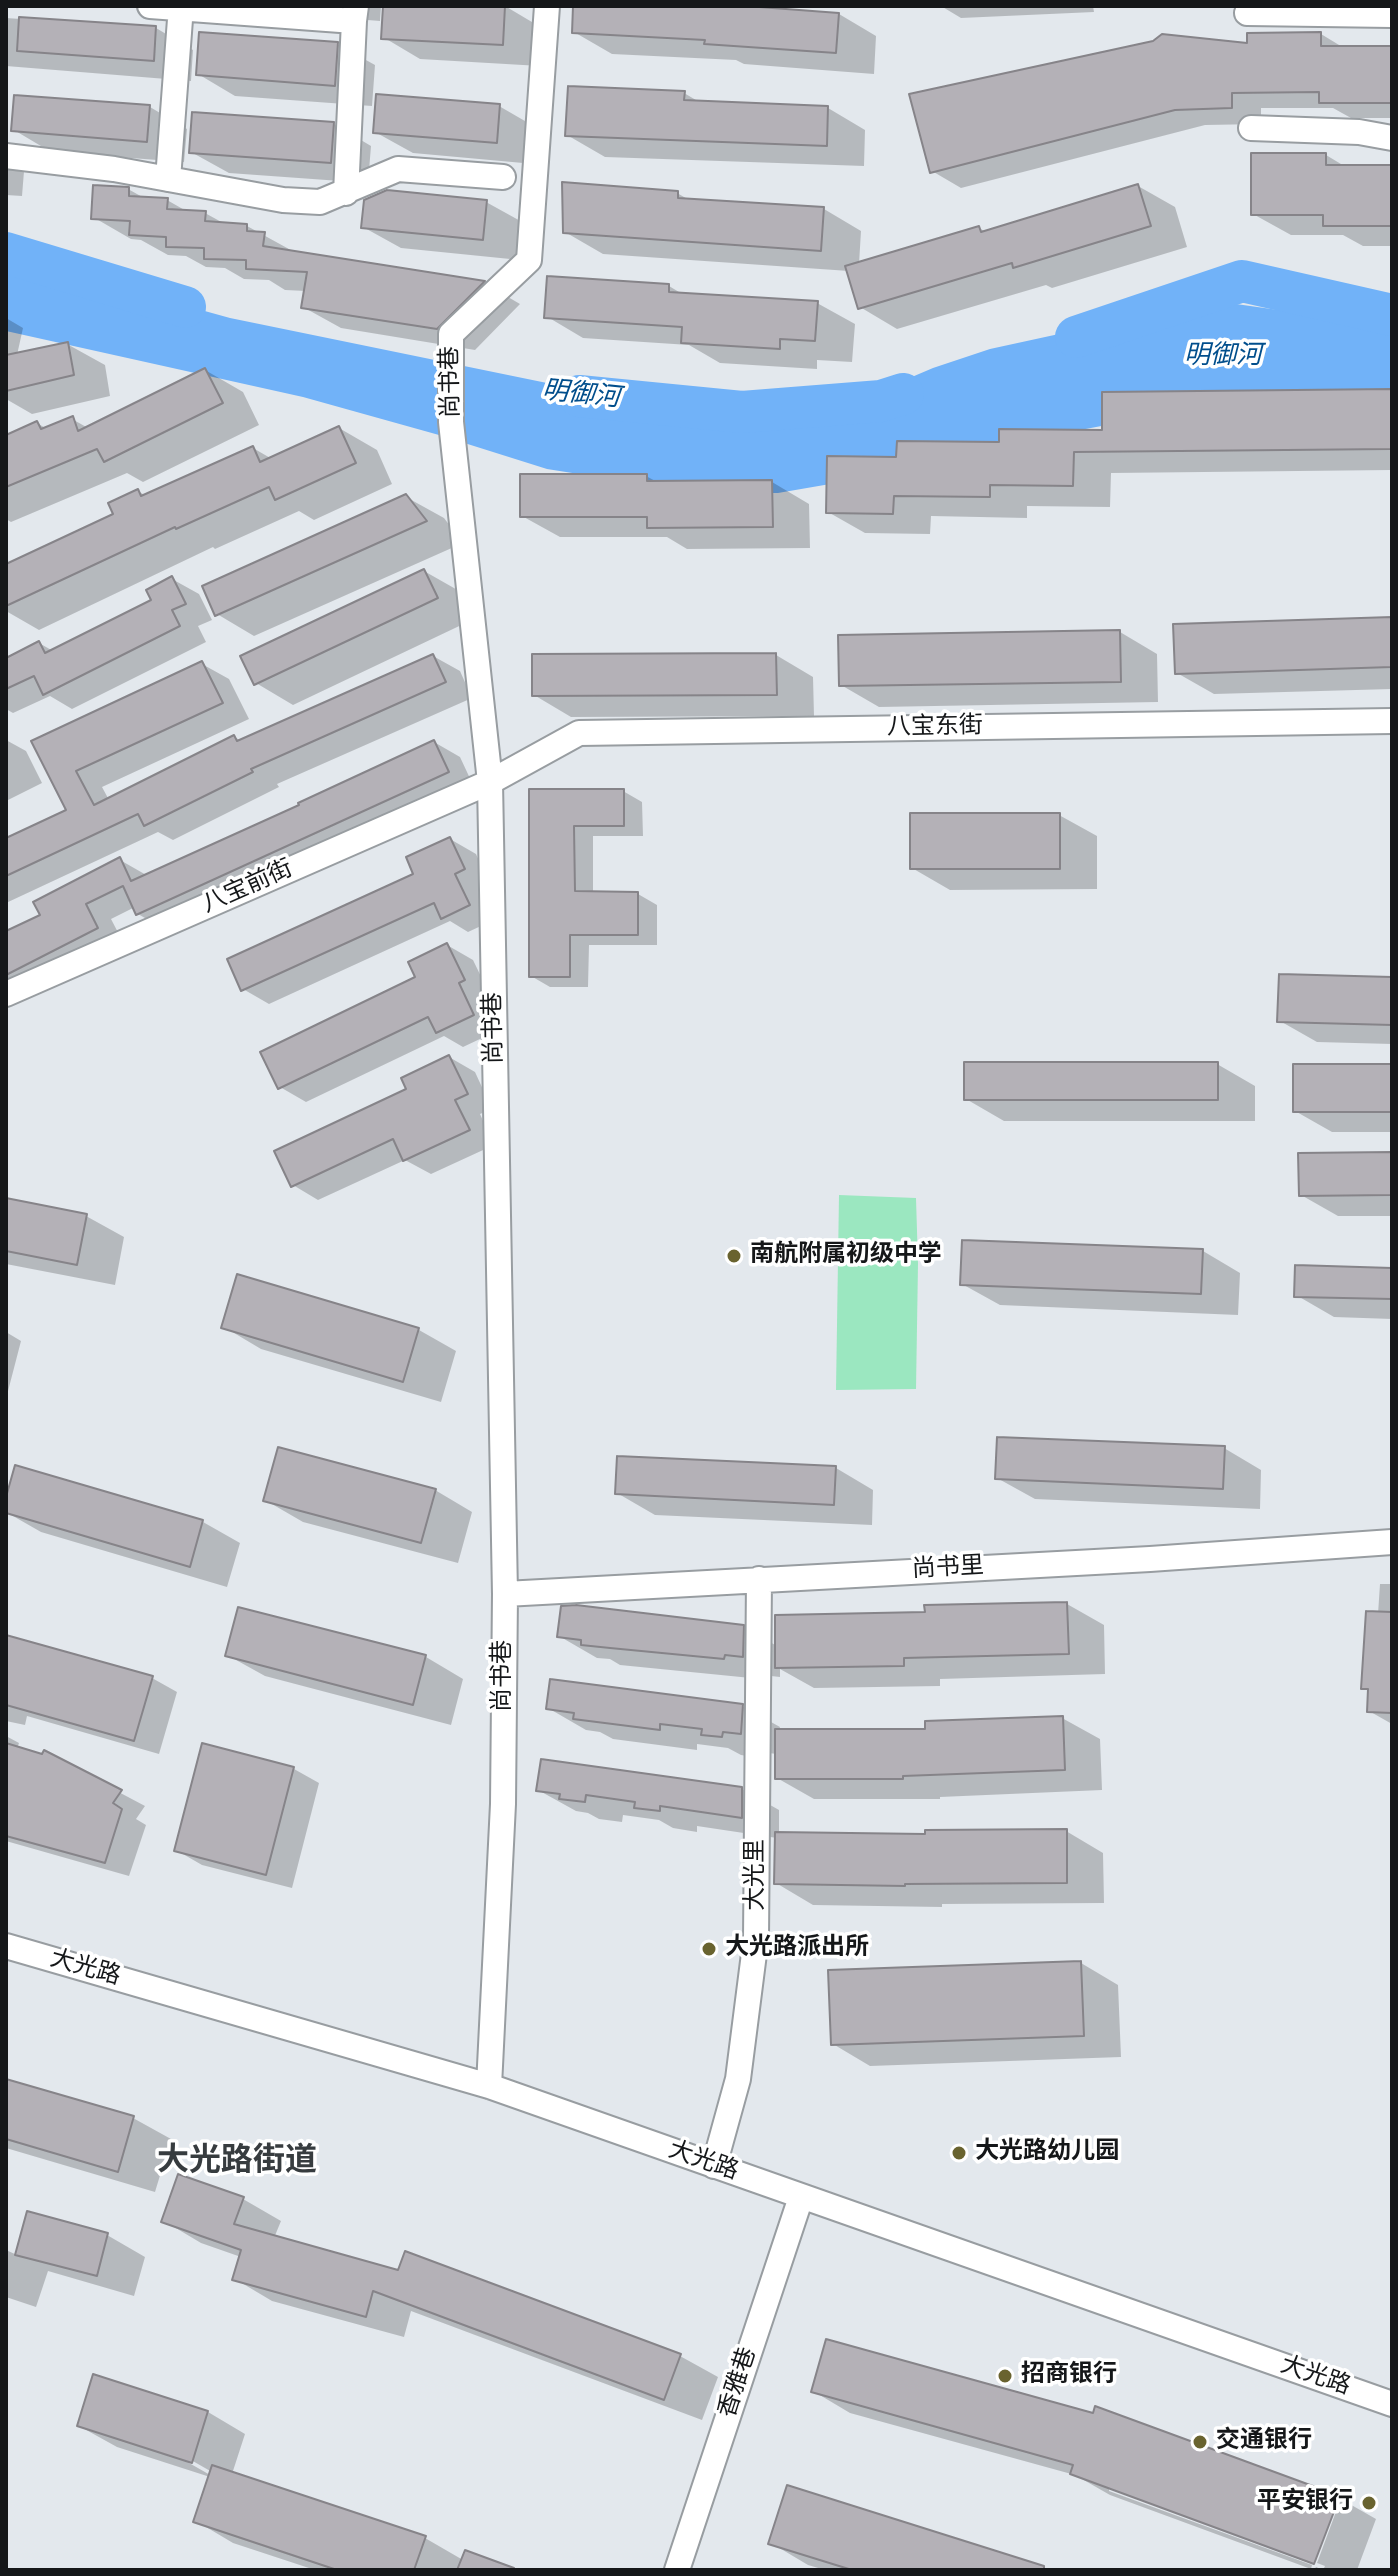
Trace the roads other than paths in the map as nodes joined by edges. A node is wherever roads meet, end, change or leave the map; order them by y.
1 (150, 6) edge
2 (547, 6) edge
3 (180, 7) edge
4 (1247, 13) dead end
5 (355, 14) edge
6 (1392, 15) edge
7 (1251, 128) dead end
8 (1392, 138) edge
9 (6, 156) edge
10 (503, 177) dead end
11 (168, 179) junction
12 (346, 193) junction
13 (1392, 721) edge
14 (490, 782) junction
15 (6, 994) edge
16 (1392, 1542) edge
17 (759, 1579) junction
18 (505, 1594) junction
19 (6, 1946) edge
20 (489, 2086) junction
21 (714, 2166) junction
22 (801, 2197) junction
23 (1392, 2404) edge
24 (677, 2570) edge

1 - 3 street
2 - 14 street, 尚书巷
3 - 5 street
3 - 11 street
4 - 6 street
5 - 12 street
7 - 8 street
9 - 11 street
10 - 12 street
11 - 12 street
13 - 14 street, 八宝东街
14 - 15 street, 八宝前街
14 - 18 street, 尚书巷
16 - 17 street, 尚书里
17 - 18 street, 尚书里
17 - 21 street, 大光里
18 - 20 street, 尚书巷
19 - 20 street, 大光路
20 - 21 street, 大光路
21 - 22 street, 大光路
22 - 23 street, 大光路
22 - 24 street, 香雅巷

